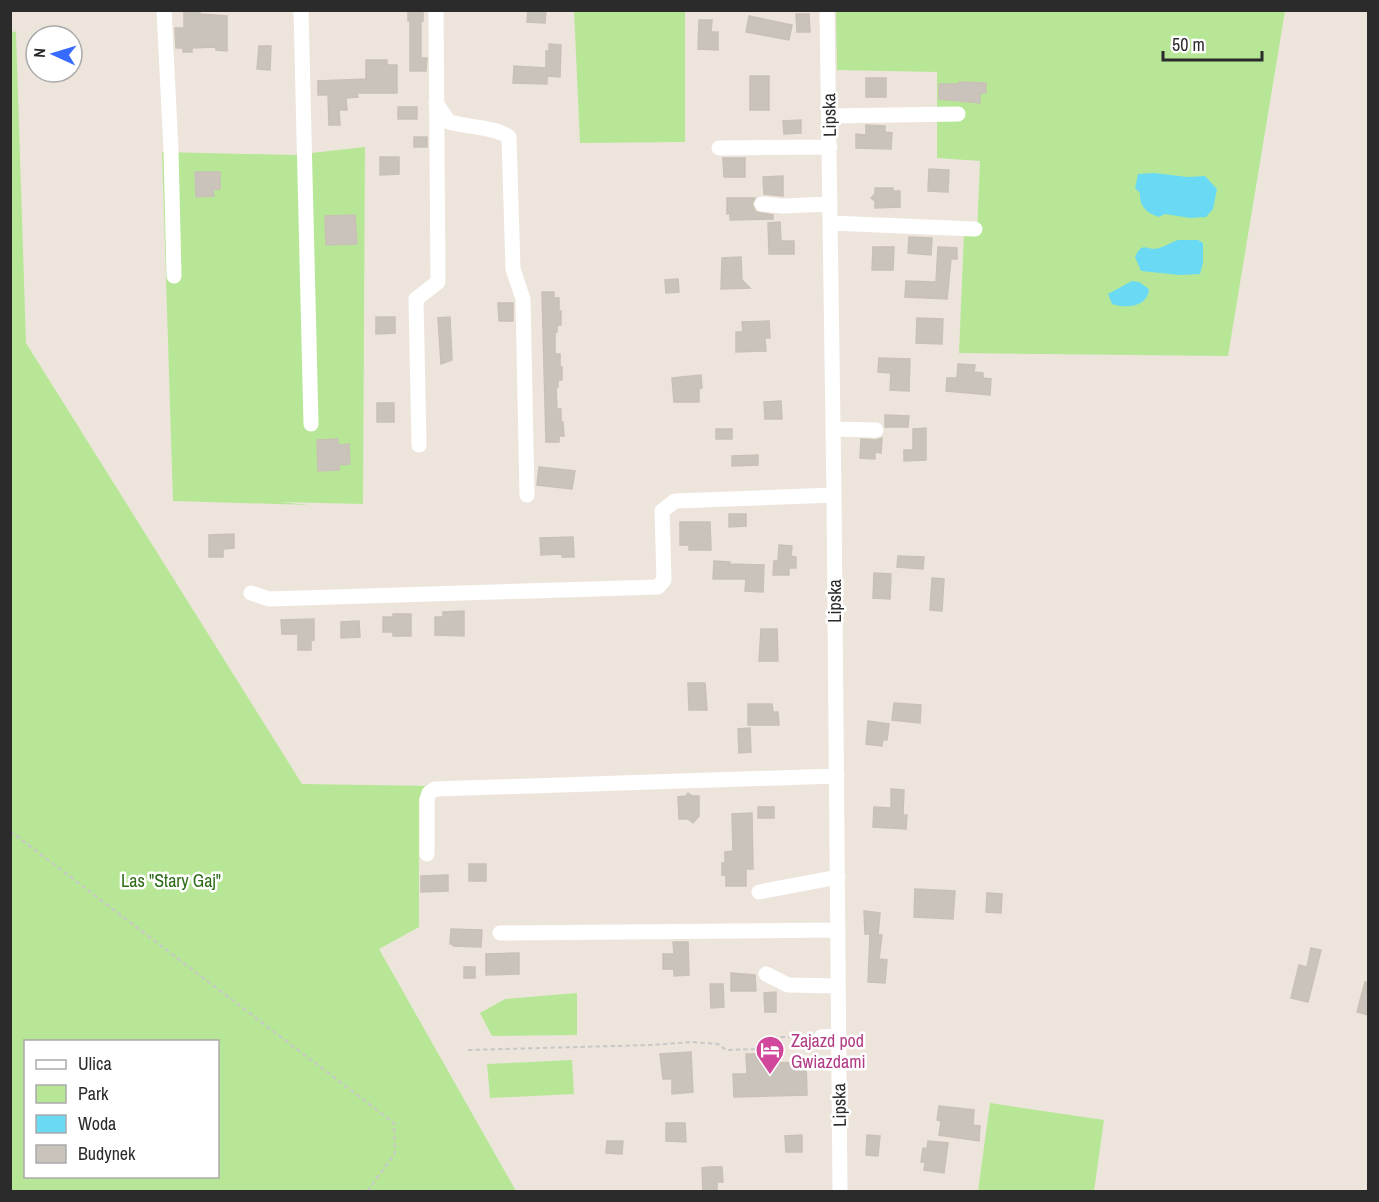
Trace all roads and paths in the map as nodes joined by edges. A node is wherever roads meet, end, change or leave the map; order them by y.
1 (164, 10) edge
2 (301, 10) edge
3 (436, 10) edge
4 (827, 10) edge
5 (436, 102) junction
6 (958, 114) dead end
7 (829, 116) junction
8 (830, 147) junction
9 (718, 148) dead end
10 (762, 204) dead end
11 (830, 204) junction
12 (830, 223) junction
13 (975, 229) dead end
14 (174, 276) dead end
15 (311, 424) dead end
16 (833, 429) junction
17 (876, 430) dead end
18 (419, 445) dead end
19 (527, 495) dead end
20 (834, 495) junction
21 (251, 593) dead end
22 (837, 776) junction
23 (10, 831) edge
24 (427, 854) dead end
25 (838, 877) junction
26 (759, 892) dead end
27 (838, 930) junction
28 (500, 933) dead end
29 (766, 974) dead end
30 (838, 986) junction
31 (838, 1036) junction
32 (778, 1037) junction
33 (821, 1037) joint
34 (760, 1049) junction
35 (778, 1049) junction
36 (468, 1050) dead end
37 (770, 1059) dead end
38 (367, 1191) edge
39 (840, 1191) edge

1 - 14 street
2 - 15 street
3 - 5 street
4 - 7 street, Lipska
5 - 18 street
5 - 19 street
6 - 7 street
7 - 8 street, Lipska
8 - 9 street
8 - 11 street, Lipska
10 - 11 street
11 - 12 street, Lipska
12 - 13 street
12 - 16 street, Lipska
16 - 17 street
16 - 20 street, Lipska
20 - 21 street
20 - 22 street, Lipska
22 - 24 street
22 - 25 street, Lipska
23 - 38 path
25 - 26 street
25 - 27 street, Lipska
27 - 28 street
27 - 30 street, Lipska
29 - 30 street
30 - 31 street, Lipska
31 - 33 street
31 - 39 street, Lipska
32 - 33 path
32 - 34 path
32 - 35 path
34 - 35 path
34 - 36 path
35 - 37 path

